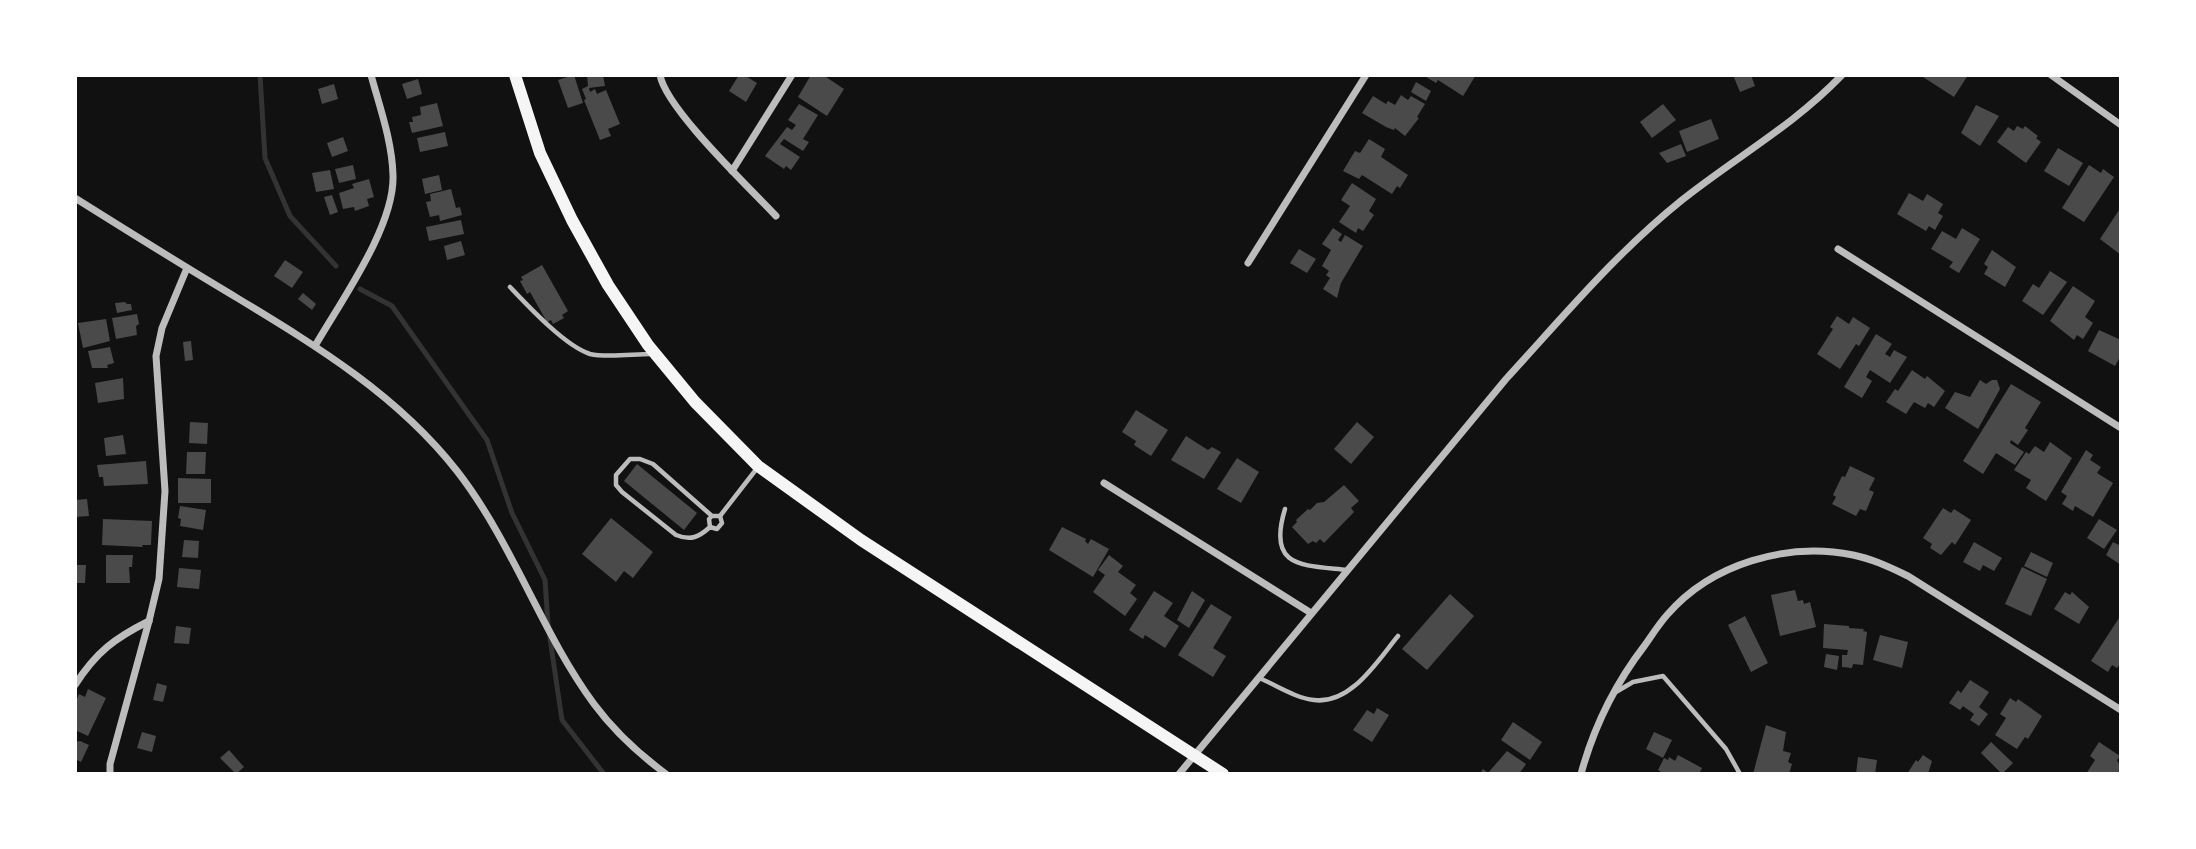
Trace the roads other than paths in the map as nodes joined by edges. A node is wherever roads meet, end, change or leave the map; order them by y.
1 (371, 75) edge
2 (515, 75) edge
3 (660, 75) edge
4 (792, 75) edge
5 (1366, 75) edge
6 (1842, 75) edge
7 (2051, 75) edge
8 (2121, 125) edge
9 (733, 171) junction
10 (75, 198) edge
11 (776, 216) dead end
12 (1838, 249) dead end
13 (1248, 264) dead end
14 (187, 268) junction
15 (510, 287) dead end
16 (315, 346) junction
17 (655, 354) junction
18 (2121, 428) edge
19 (758, 466) junction
20 (1104, 483) dead end
21 (1284, 509) dead end
22 (712, 516) junction
23 (720, 516) junction
24 (710, 527) junction
25 (1347, 570) junction
26 (1311, 612) junction
27 (149, 621) junction
28 (1398, 636) dead end
29 (1259, 678) junction
30 (75, 685) edge
31 (1612, 694) junction
32 (2121, 710) edge
33 (1195, 757) junction
34 (110, 774) edge
35 (666, 774) edge
36 (1179, 774) edge
37 (1223, 774) edge
38 (1581, 774) edge
39 (1740, 774) edge

1 - 16 street
2 - 17 main road
3 - 9 street
4 - 9 street
5 - 13 street
6 - 25 street
7 - 8 street
9 - 11 street
10 - 14 street
12 - 18 street
14 - 16 street
14 - 27 street
15 - 17 lane
16 - 35 street
17 - 19 main road
19 - 23 lane
19 - 33 main road
20 - 26 street
21 - 25 lane
22 - 23 lane
22 - 24 lane
22 - 24 lane
23 - 24 lane
25 - 26 street
26 - 29 street
27 - 30 street
27 - 34 street
28 - 29 lane
29 - 33 street
31 - 32 street
31 - 38 street
31 - 39 lane
33 - 36 street
33 - 37 main road

